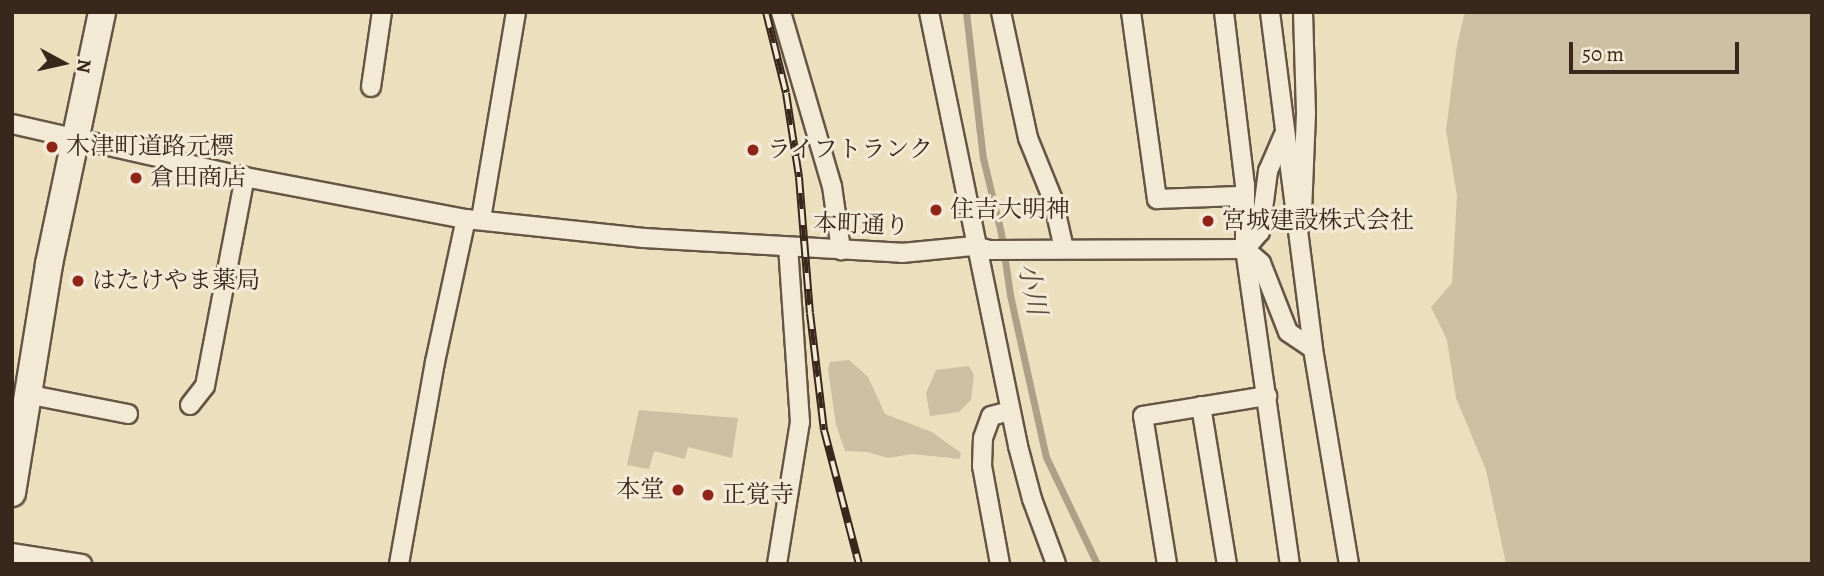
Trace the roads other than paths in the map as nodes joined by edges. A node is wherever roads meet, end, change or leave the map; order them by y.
1 (102, 12) edge
2 (382, 12) edge
3 (516, 12) edge
4 (781, 12) edge
5 (929, 12) edge
6 (1001, 12) edge
7 (1132, 12) edge
8 (1224, 12) edge
9 (1270, 12) edge
10 (1303, 12) edge
11 (371, 87) dead end
12 (12, 124) edge
13 (1284, 132) junction
14 (77, 138) junction
15 (245, 177) junction
16 (1245, 196) junction
17 (473, 219) junction
18 (1299, 240) junction
19 (788, 247) junction
20 (982, 248) junction
21 (1064, 249) junction
22 (1245, 249) junction
23 (841, 250) junction
24 (1313, 349) junction
25 (26, 394) junction
26 (1267, 396) junction
27 (190, 405) dead end
28 (1201, 407) junction
29 (1010, 411) junction
30 (128, 414) dead end
31 (12, 493) edge
32 (12, 554) edge
33 (82, 564) edge
34 (400, 564) edge
35 (778, 564) edge
36 (1000, 564) edge
37 (1056, 564) edge
38 (1167, 564) edge
39 (1227, 564) edge
40 (1290, 564) edge
41 (1349, 564) edge

1 - 14 street
2 - 11 street
3 - 17 street
4 - 23 street
5 - 20 street
6 - 21 street
7 - 16 street
8 - 16 street
9 - 13 street
10 - 18 street
12 - 14 street, 本町通り
13 - 18 street
13 - 22 street
14 - 15 street, 本町通り
14 - 25 street
15 - 17 street, 本町通り
15 - 27 street
16 - 22 street
17 - 19 street, 本町通り
17 - 34 street
18 - 24 street
19 - 23 street, 本町通り
19 - 35 street
20 - 21 street, 本町通り
20 - 23 street, 本町通り
20 - 29 street
21 - 22 street, 本町通り
22 - 24 street
22 - 26 street
24 - 41 street
25 - 30 street
25 - 31 street
26 - 28 street
26 - 40 street
28 - 38 street
28 - 39 street
29 - 36 street
29 - 37 street
32 - 33 street

